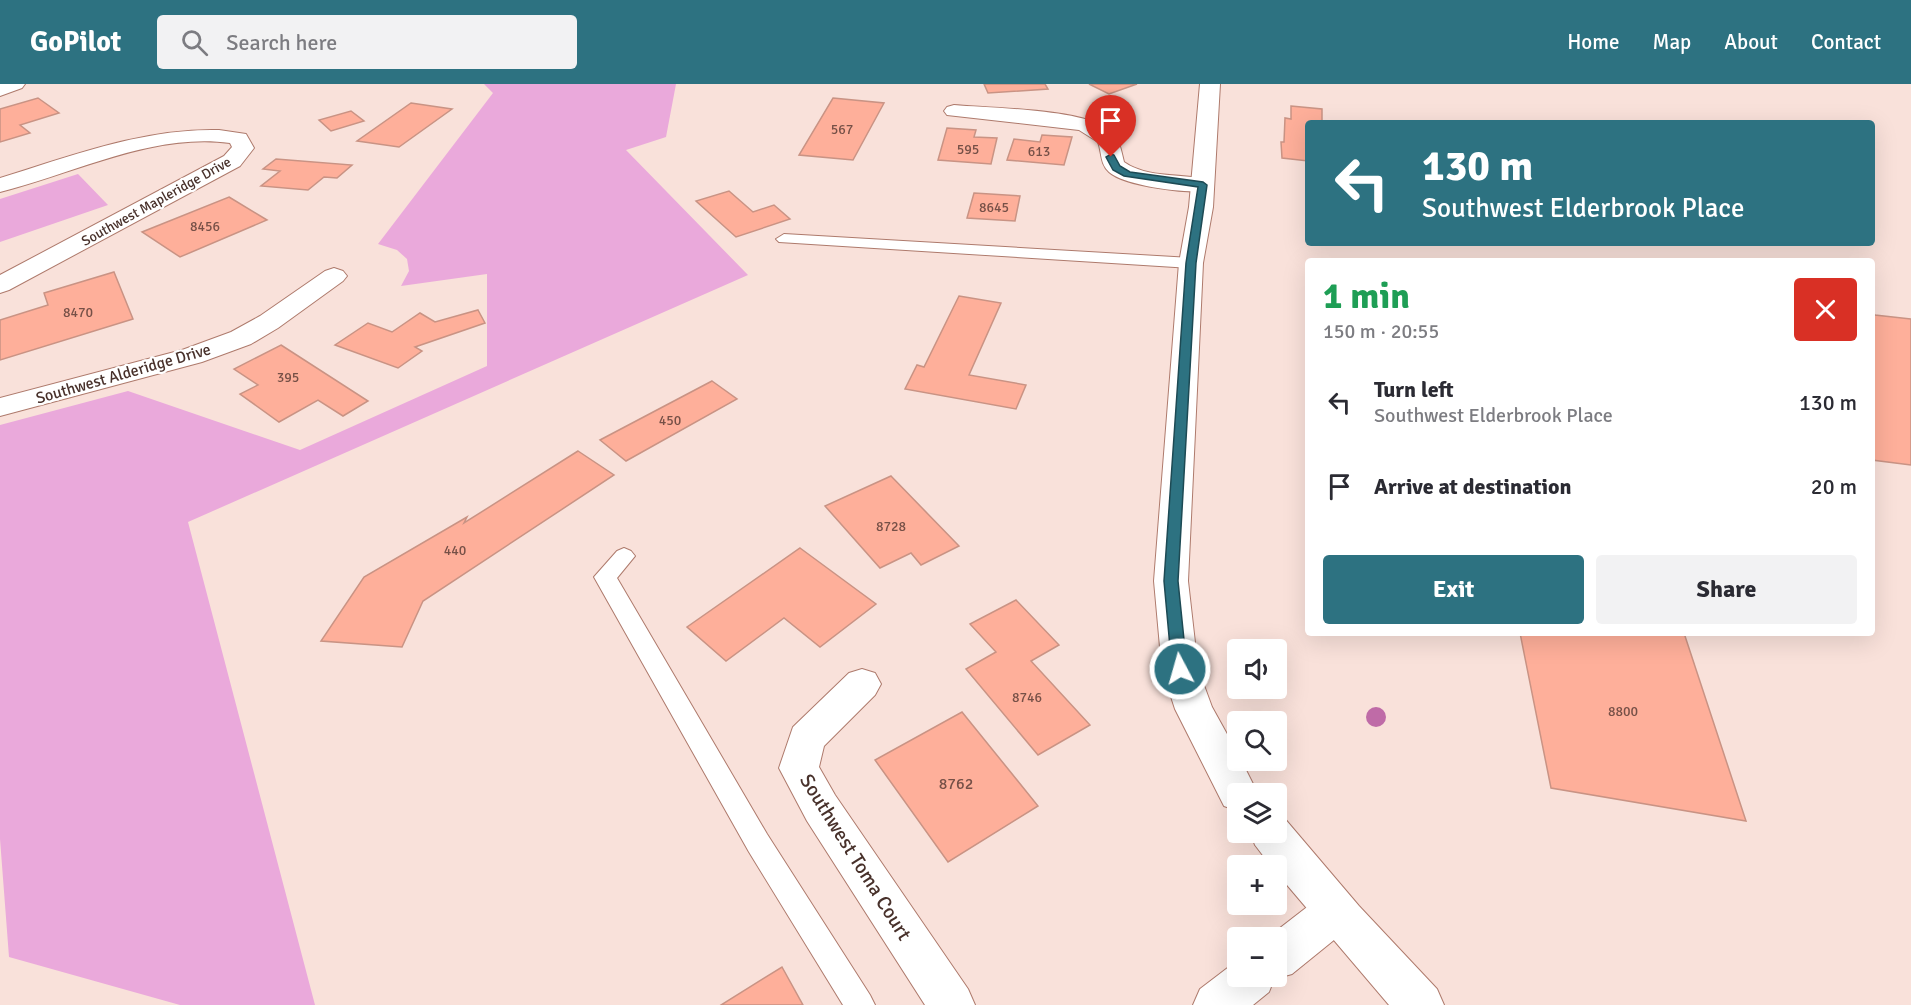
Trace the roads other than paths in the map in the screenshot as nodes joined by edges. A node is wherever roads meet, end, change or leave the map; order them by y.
1 (15, 84) edge
2 (1210, 84) edge
3 (0, 90) edge
4 (954, 111) dead end
5 (0, 185) edge
6 (1203, 185) junction
7 (784, 239) dead end
8 (1191, 263) junction
9 (334, 276) dead end
10 (0, 285) edge
11 (0, 406) edge
12 (624, 556) dead end
13 (862, 684) dead end
14 (1232, 783) edge
15 (1279, 843) edge
16 (1335, 912) junction
17 (1287, 949) edge
18 (1239, 987) edge
19 (860, 1005) edge
20 (952, 1005) edge
21 (1216, 1005) edge
22 (1421, 1005) edge

1 - 3 street
2 - 6 street
4 - 6 street
5 - 10 street, Southwest Mapleridge Drive
6 - 8 street
7 - 8 lane
8 - 14 street
9 - 11 street, Southwest Alderidge Drive
12 - 19 lane
13 - 20 street, Southwest Toma Court
15 - 16 street
16 - 17 street
16 - 22 street
18 - 21 street

